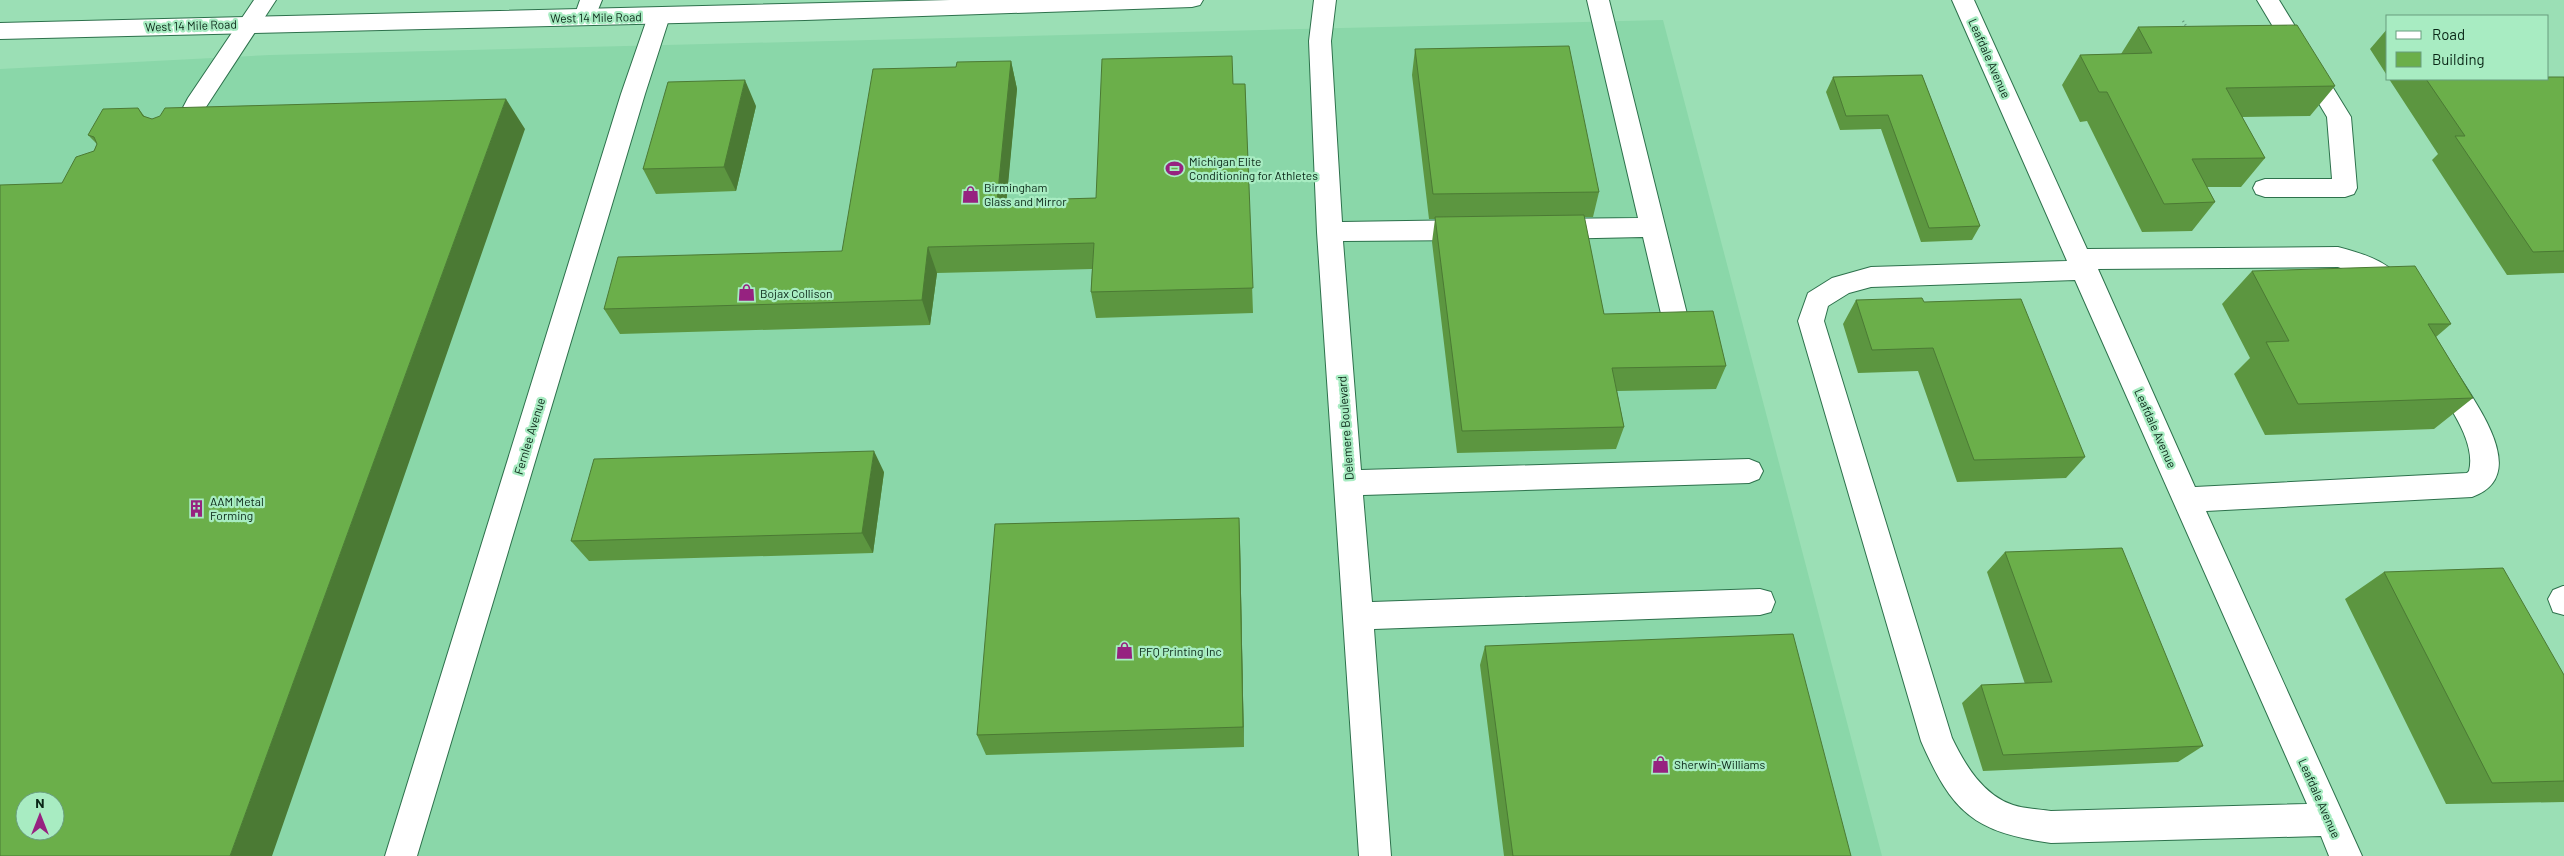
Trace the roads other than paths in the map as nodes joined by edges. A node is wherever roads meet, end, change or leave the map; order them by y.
1 (266, 0) edge
2 (1192, 0) edge
3 (1325, 0) edge
4 (1598, 0) edge
5 (1963, 0) edge
6 (2268, 0) edge
7 (1092, 2) edge
8 (806, 6) edge
9 (588, 9) edge
10 (659, 16) junction
11 (251, 24) junction
12 (0, 31) edge
13 (179, 138) edge
14 (2265, 188) edge
15 (1653, 227) junction
16 (1527, 229) edge
17 (1498, 230) edge
18 (1330, 232) junction
19 (2084, 265) junction
20 (2407, 310) edge
21 (1674, 318) edge
22 (2431, 351) edge
23 (1749, 471) dead end
24 (1348, 482) junction
25 (2188, 500) junction
26 (1760, 602) dead end
27 (1357, 616) junction
28 (2329, 820) junction
29 (401, 856) edge
30 (1375, 856) edge
31 (2346, 856) edge

1 - 11 street
2 - 7 street, West 14 Mile Road
3 - 18 street, Delemere Boulevard
4 - 15 street
5 - 19 street, Leafdale Avenue
6 - 14 street
7 - 8 street, West 14 Mile Road
8 - 10 street, West 14 Mile Road
9 - 10 street, West 14 Mile Road
9 - 11 street, West 14 Mile Road
10 - 29 street, Fernlee Avenue
11 - 12 street, West 14 Mile Road
11 - 13 street
15 - 16 street
15 - 21 street
17 - 18 street
18 - 24 street, Delemere Boulevard
19 - 20 street
19 - 25 street, Leafdale Avenue
19 - 28 street
22 - 25 street
23 - 24 street
24 - 27 street, Delemere Boulevard
25 - 28 street, Leafdale Avenue
26 - 27 street
27 - 30 street, Delemere Boulevard
28 - 31 street, Leafdale Avenue

